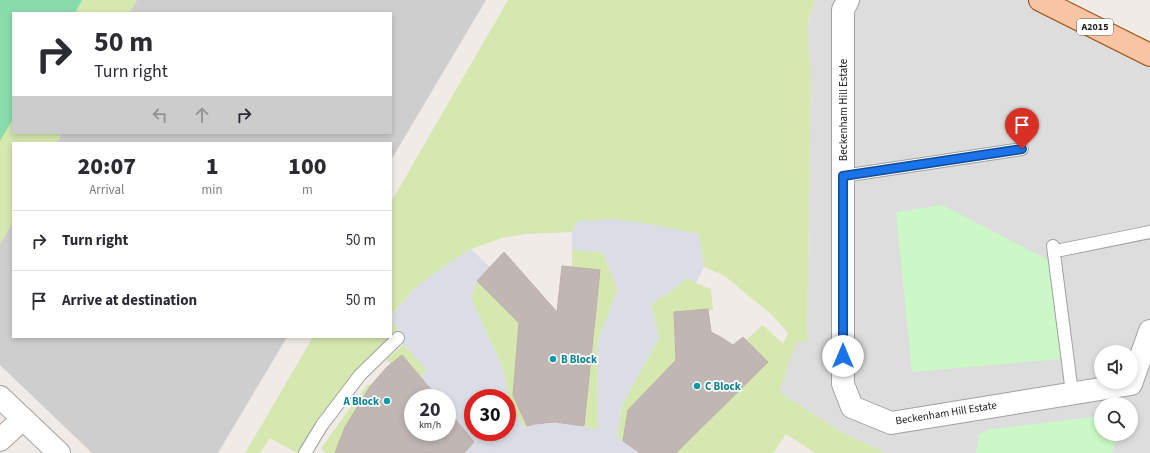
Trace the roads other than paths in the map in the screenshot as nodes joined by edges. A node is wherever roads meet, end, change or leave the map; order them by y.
1 (848, 0) edge
2 (1040, 0) edge
3 (1150, 55) edge
4 (1022, 149) dead end
5 (843, 176) junction
6 (1150, 232) edge
7 (1150, 331) edge
8 (398, 338) dead end
9 (1072, 393) junction
10 (0, 397) edge
11 (23, 419) junction
12 (0, 440) edge
13 (58, 453) edge
14 (306, 453) edge

1 - 5 street, Beckenham Hill Estate
2 - 3 main road, A2015
4 - 5 lane
5 - 9 street, Beckenham Hill Estate
6 - 9 lane
7 - 9 street, Beckenham Hill Estate
8 - 14 lane
10 - 11 street
11 - 12 street
11 - 13 street

